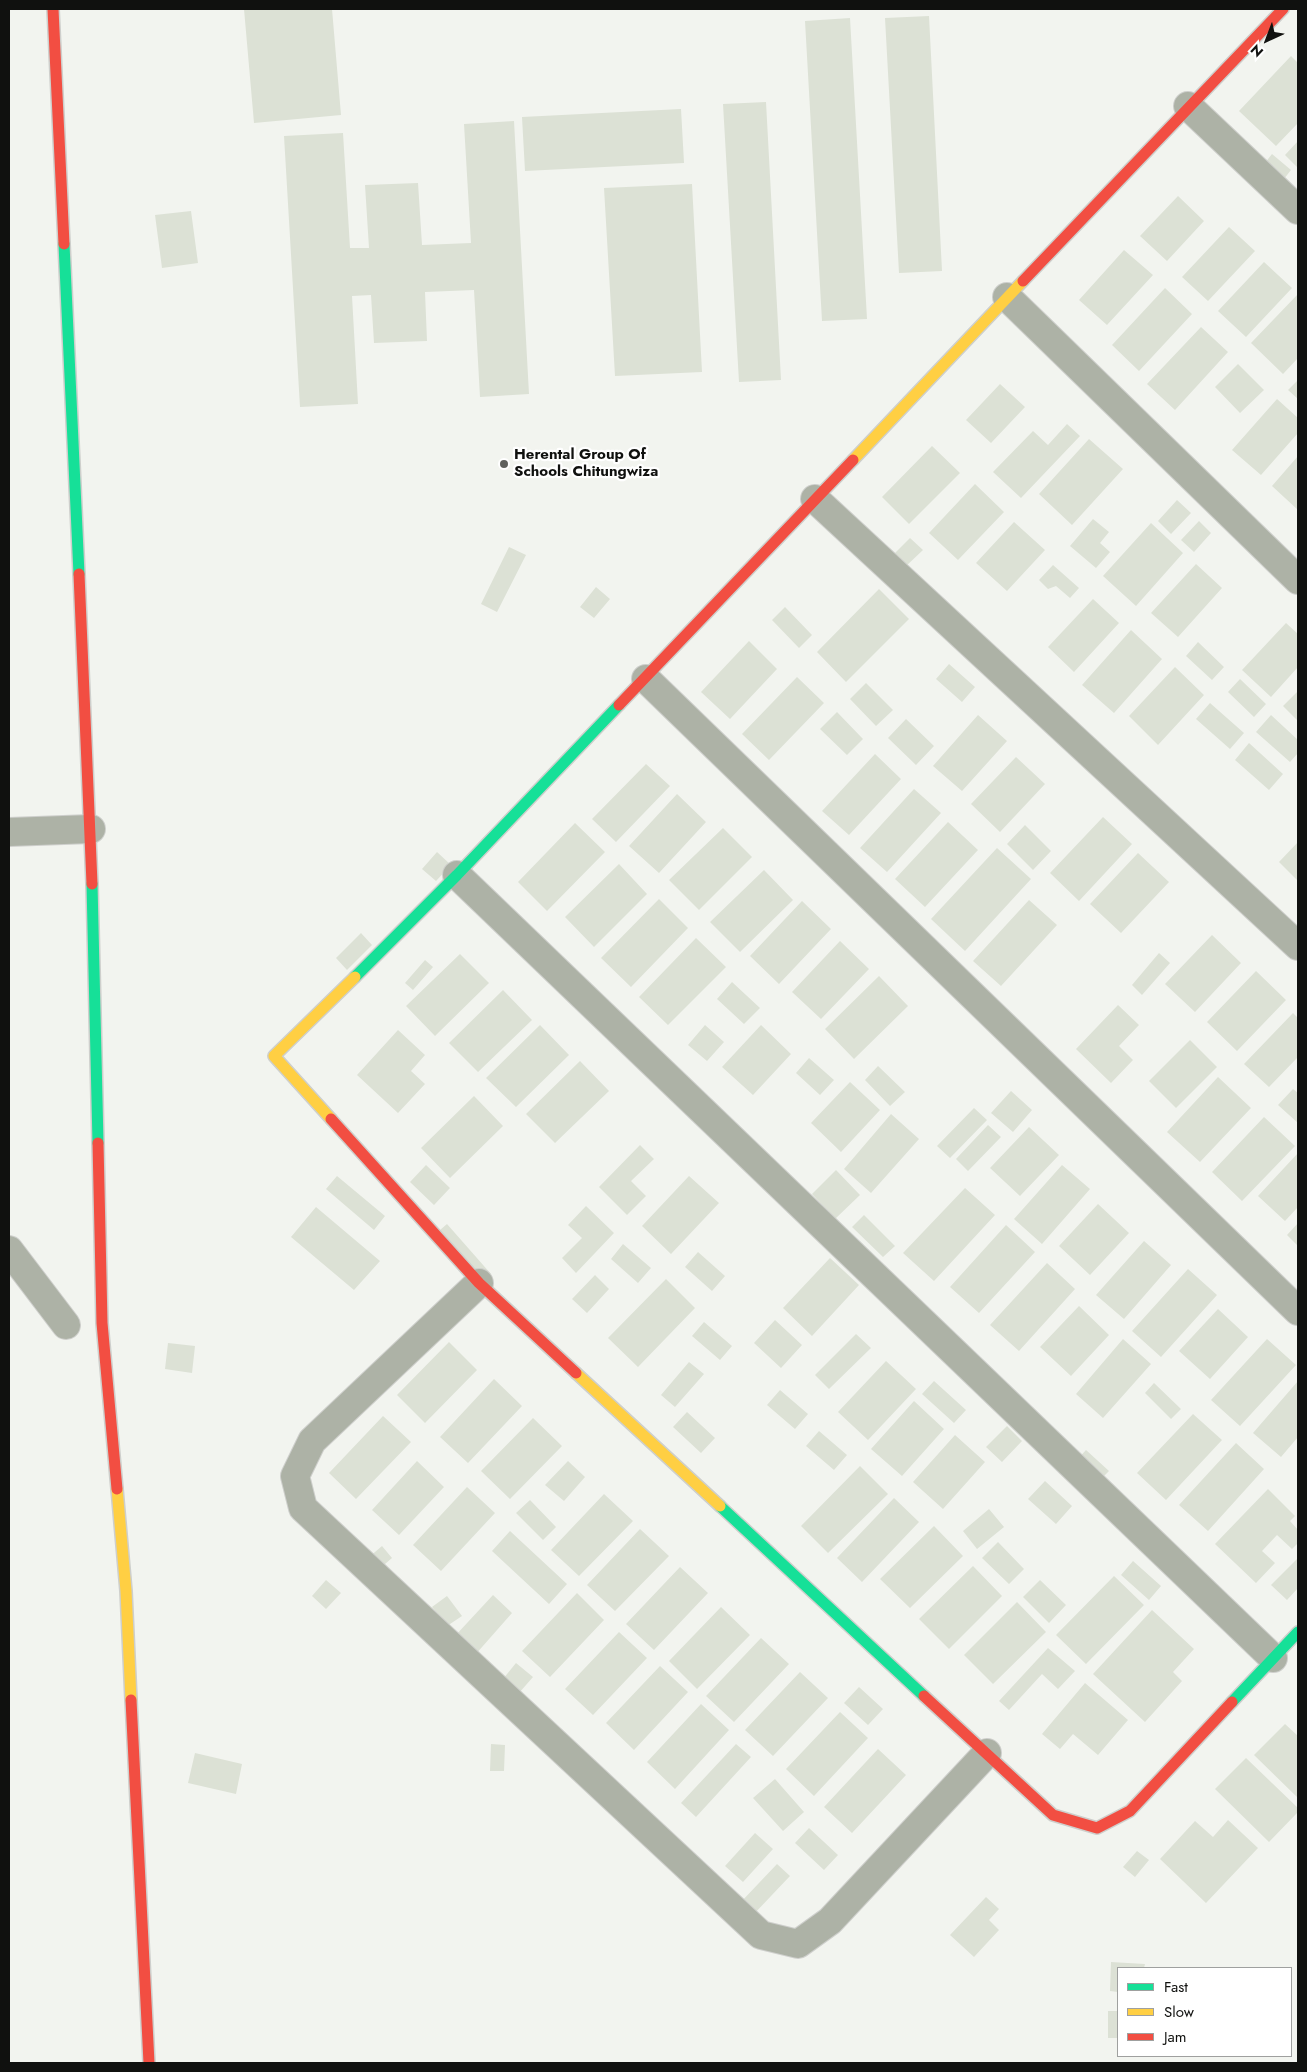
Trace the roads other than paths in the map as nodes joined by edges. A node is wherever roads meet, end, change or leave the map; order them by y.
1 (53, 9) edge
2 (1283, 9) edge
3 (1188, 106) junction
4 (1298, 210) edge
5 (1007, 298) junction
6 (815, 499) junction
7 (1298, 580) edge
8 (646, 679) junction
9 (91, 830) junction
10 (9, 832) edge
11 (456, 875) junction
12 (1298, 946) edge
13 (9, 1250) edge
14 (479, 1282) junction
15 (1298, 1311) edge
16 (66, 1325) dead end
17 (1298, 1632) edge
18 (1273, 1658) junction
19 (987, 1753) junction
20 (148, 2063) edge

1 - 9 street
2 - 3 street
3 - 4 street
3 - 5 street
5 - 6 street
5 - 7 street
6 - 8 street
6 - 12 street
8 - 11 street
8 - 15 street
9 - 10 street
9 - 20 street
11 - 14 street
11 - 18 street
13 - 16 street
14 - 19 street
14 - 19 street
17 - 18 street
18 - 19 street

